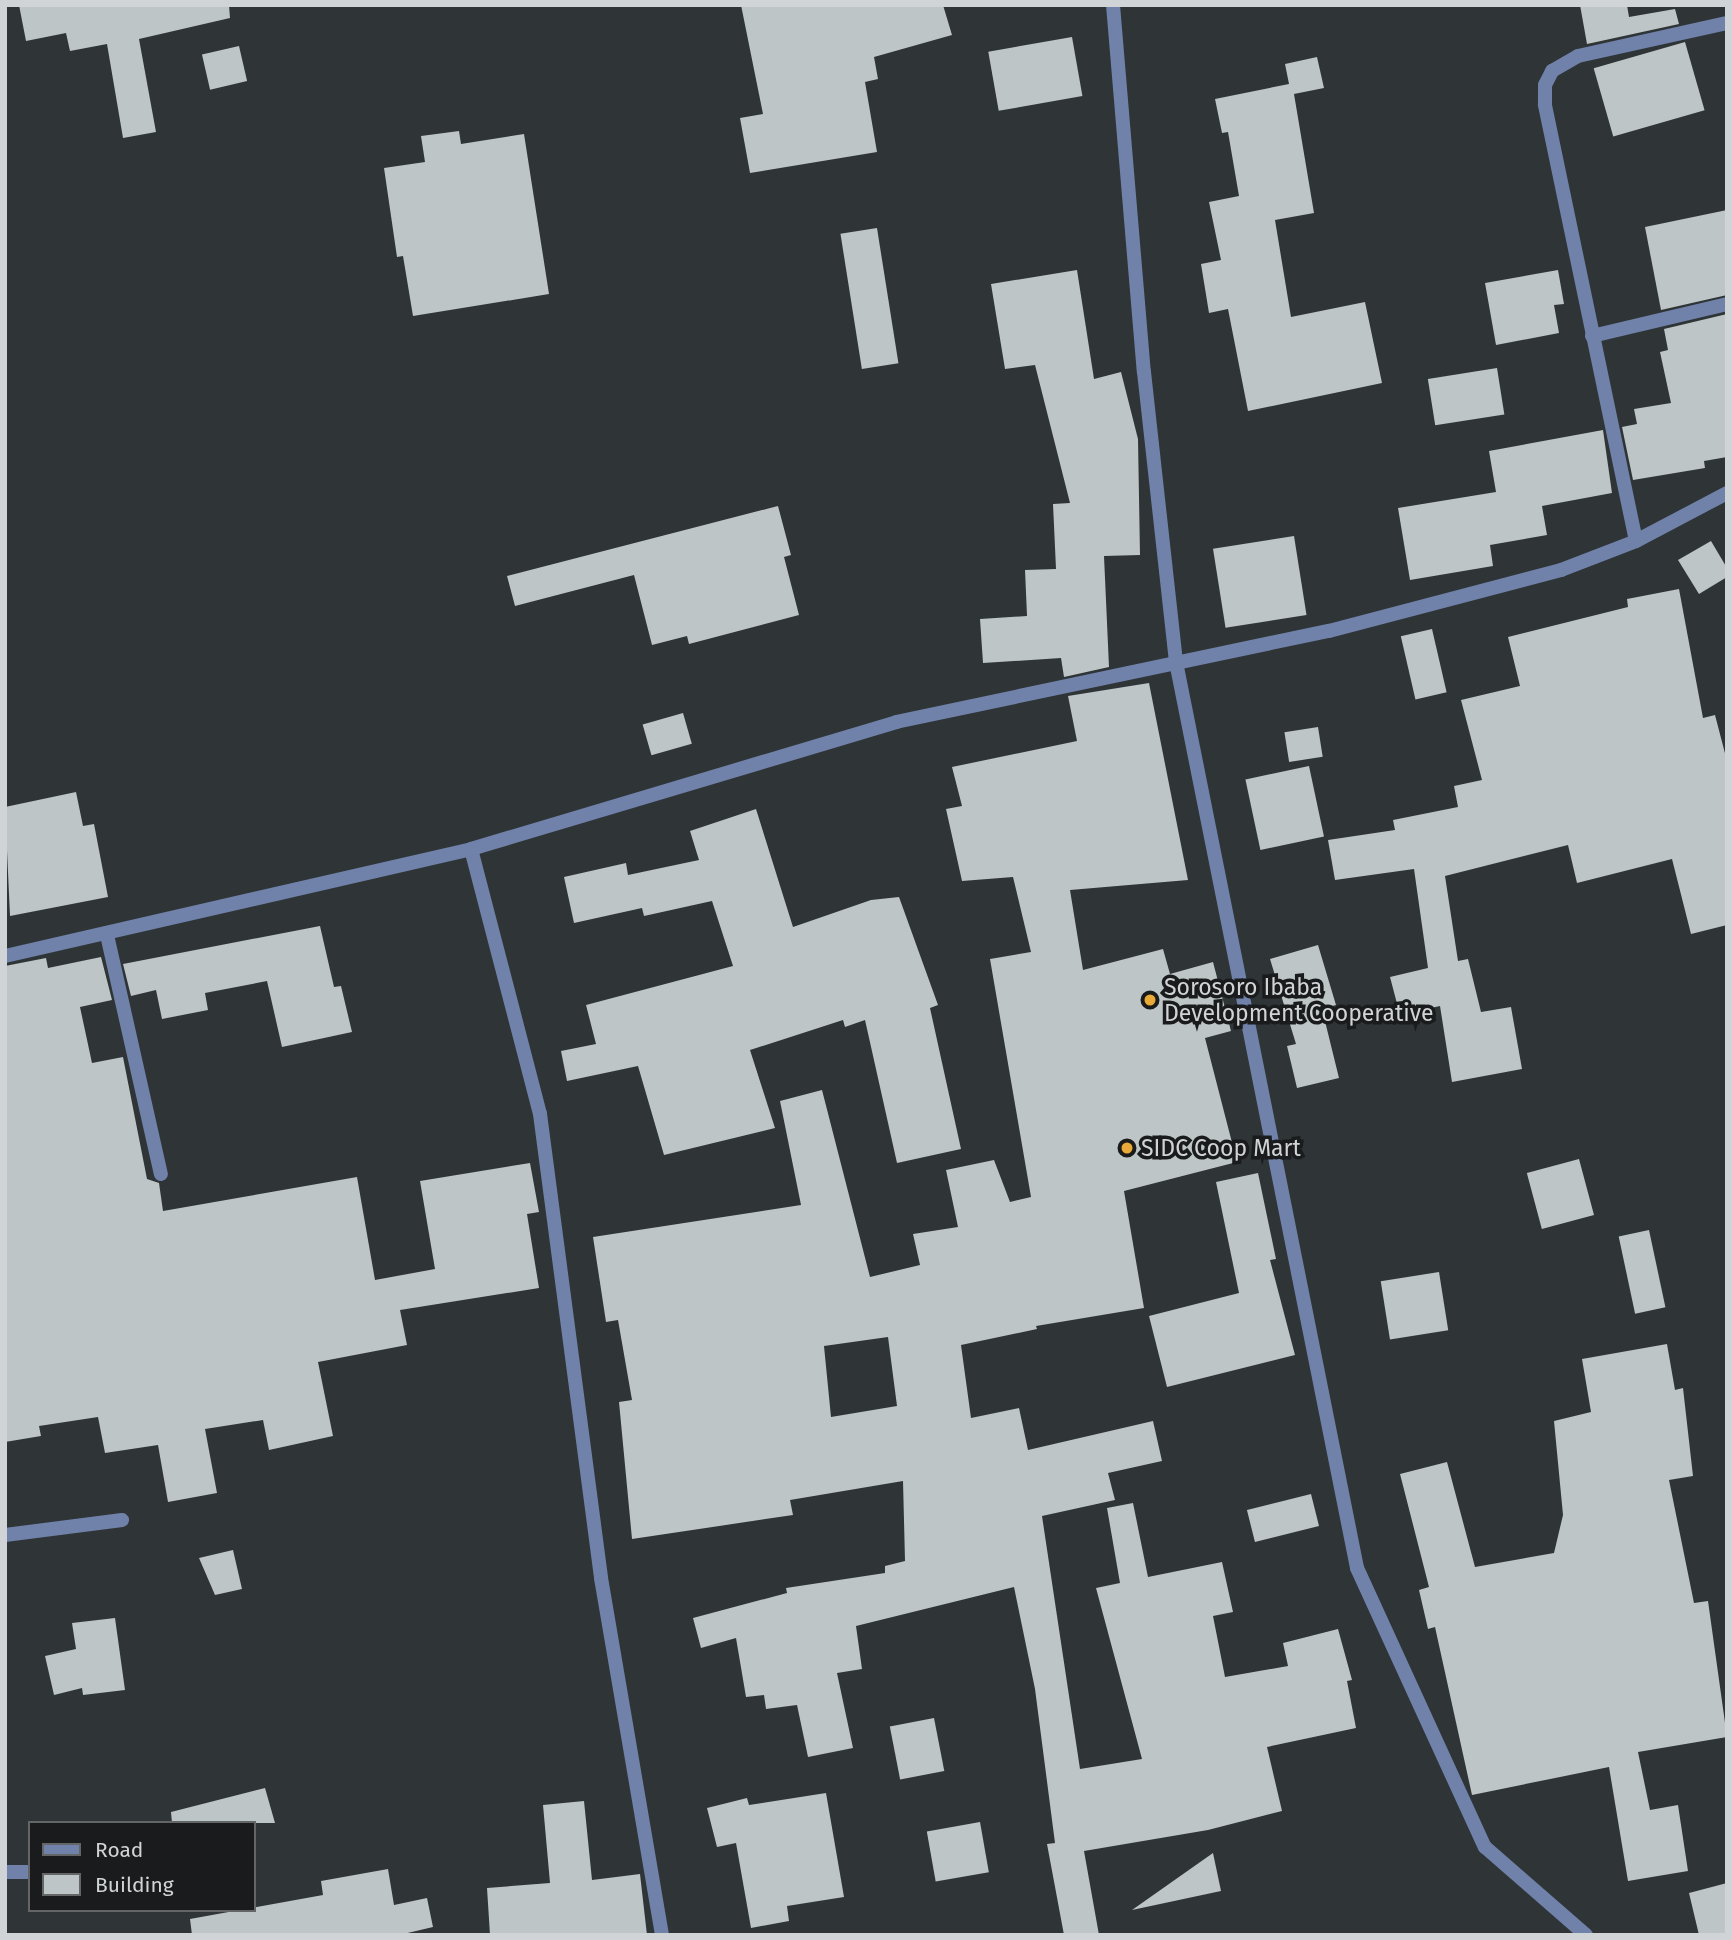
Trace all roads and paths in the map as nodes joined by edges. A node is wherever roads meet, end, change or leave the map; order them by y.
1 (1113, 5) edge
2 (1727, 23) edge
3 (1727, 304) edge
4 (1592, 336) junction
5 (1727, 493) edge
6 (1636, 541) junction
7 (1176, 662) junction
8 (471, 849) junction
9 (107, 935) junction
10 (5, 956) edge
11 (161, 1174) dead end
12 (122, 1520) dead end
13 (5, 1535) edge
14 (5, 1872) edge
15 (28, 1872) edge
16 (662, 1935) edge
17 (1586, 1935) edge

1 - 7 street
2 - 4 street
3 - 4 street
4 - 6 street
5 - 6 street
6 - 7 street
7 - 8 street
7 - 17 street
8 - 9 street
8 - 16 street
9 - 10 street
9 - 11 street
12 - 13 street
14 - 15 street

